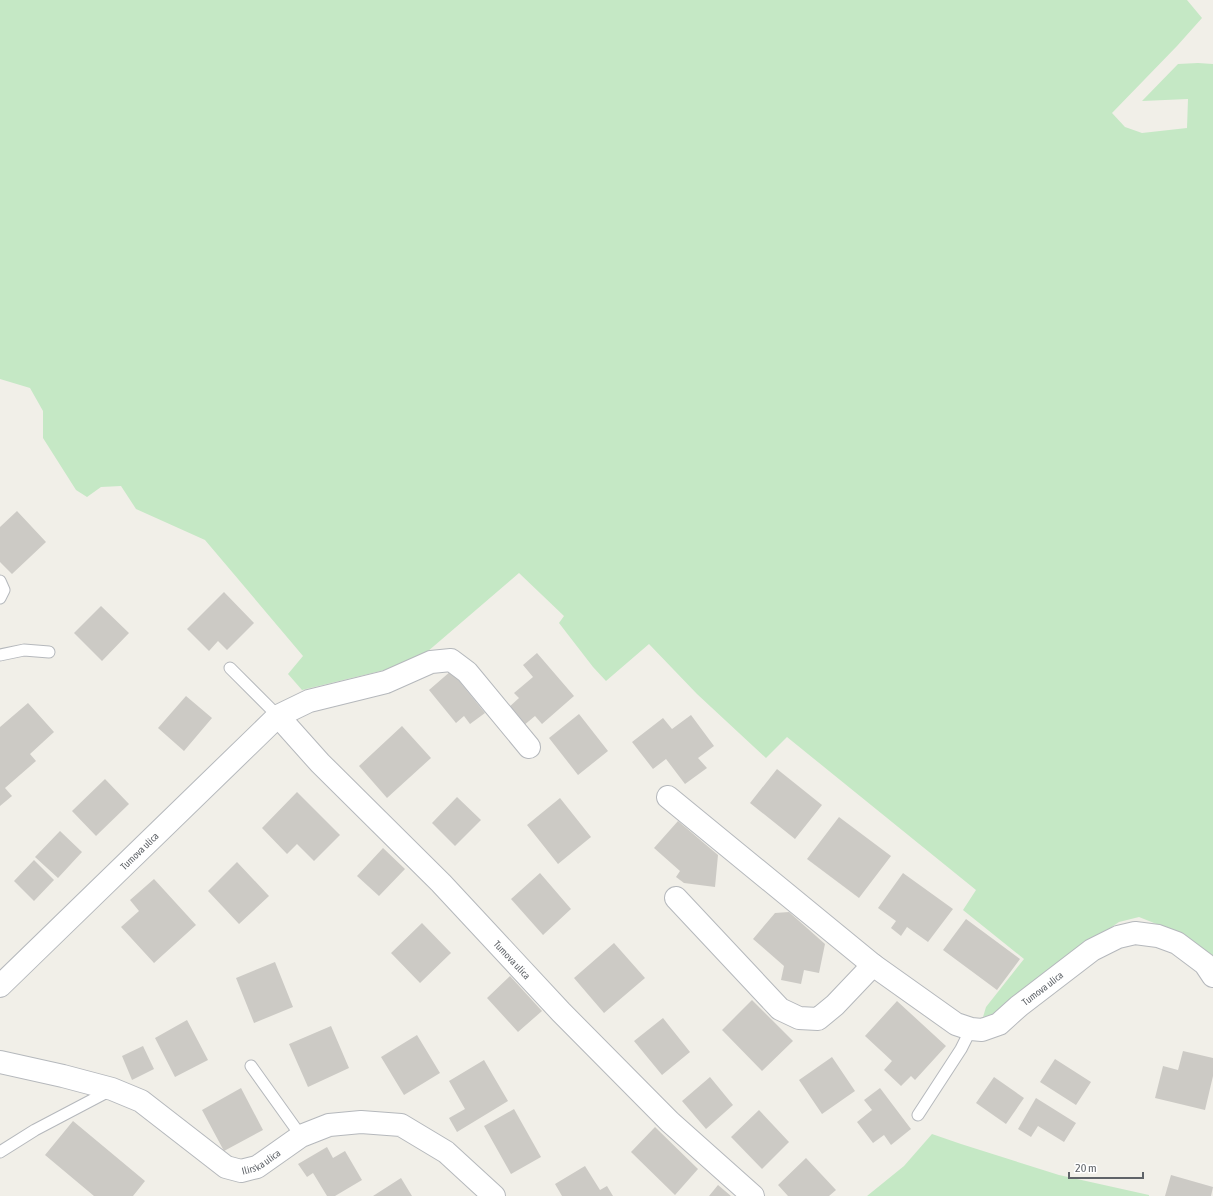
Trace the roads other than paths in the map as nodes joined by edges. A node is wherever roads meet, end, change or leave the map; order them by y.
1 (0, 580) edge
2 (0, 598) edge
3 (48, 652) dead end
4 (0, 654) edge
5 (230, 668) dead end
6 (278, 716) junction
7 (529, 747) dead end
8 (668, 797) dead end
9 (676, 898) dead end
10 (873, 965) junction
11 (1213, 976) edge
12 (0, 986) edge
13 (971, 1029) junction
14 (0, 1062) edge
15 (251, 1066) dead end
16 (112, 1089) junction
17 (918, 1115) dead end
18 (301, 1136) junction
19 (0, 1152) edge
20 (494, 1196) edge
21 (753, 1196) edge

1 - 2 lane
3 - 4 lane
5 - 6 lane
6 - 7 street, Tumova ulica
6 - 12 street, Tumova ulica
6 - 21 street, Tumova ulica
8 - 10 street, Tumova ulica
9 - 10 street
10 - 13 street, Tumova ulica
11 - 13 street, Tumova ulica
13 - 17 lane
14 - 16 street, Ilirska ulica
15 - 18 lane
16 - 18 street, Ilirska ulica
16 - 19 lane
18 - 20 street, Ilirska ulica

